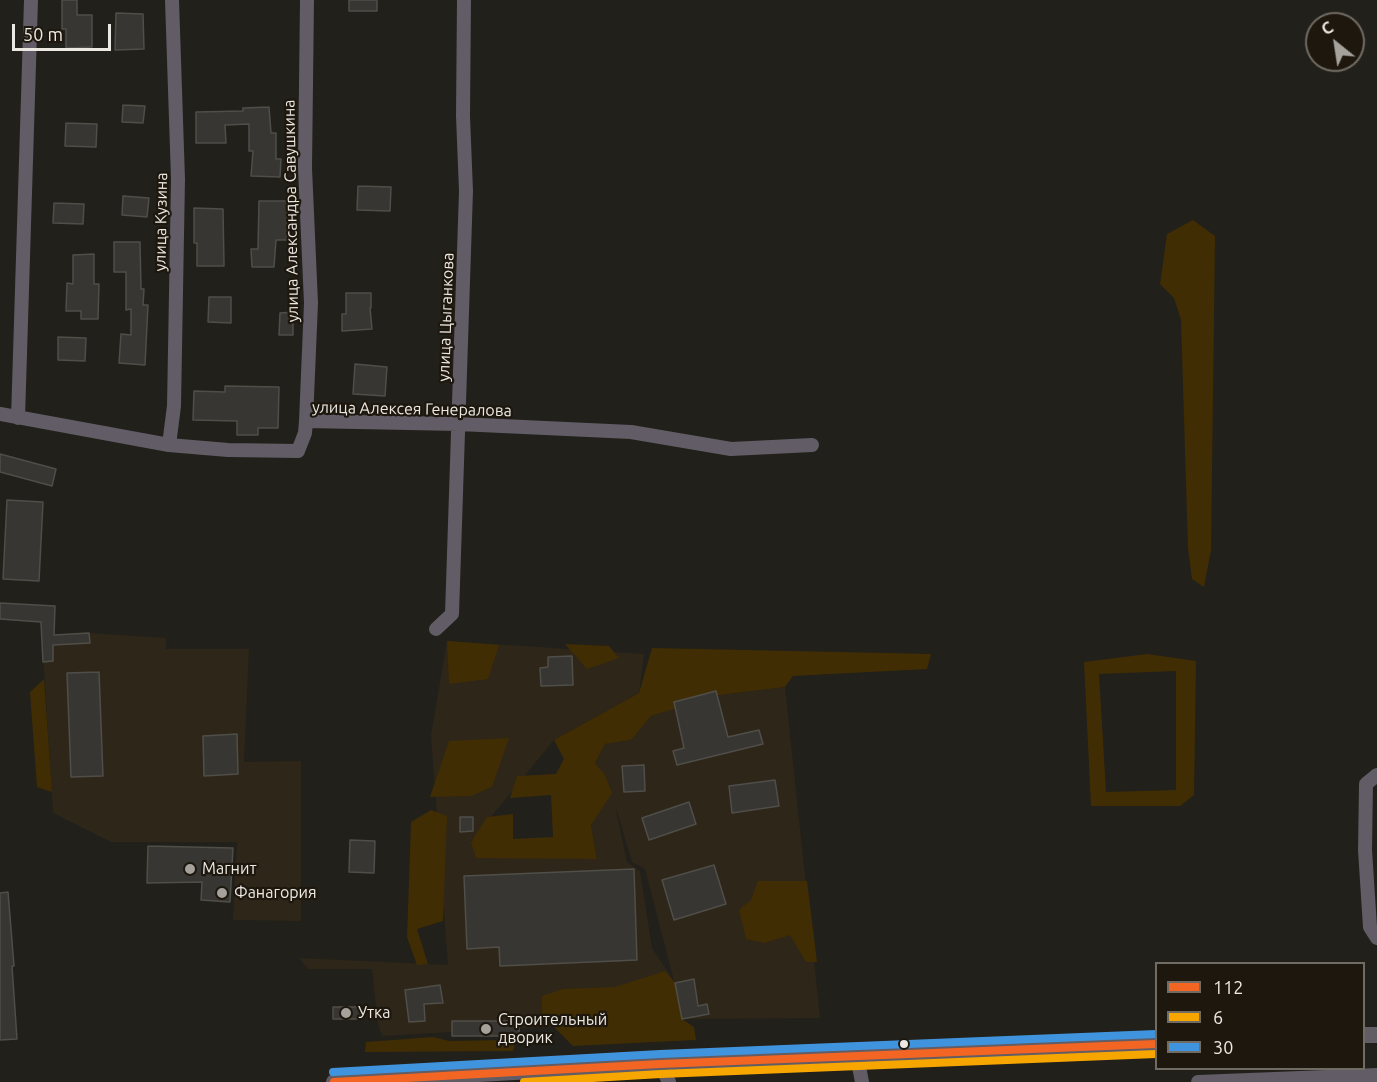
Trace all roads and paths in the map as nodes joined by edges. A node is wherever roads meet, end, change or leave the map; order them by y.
1 (31, 0) edge
2 (172, 0) edge
3 (307, 0) edge
4 (464, 0) edge
5 (0, 414) edge
6 (18, 418) junction
7 (306, 421) junction
8 (459, 424) junction
9 (169, 445) junction
10 (812, 445) dead end
11 (436, 629) dead end
12 (1377, 775) edge
13 (1377, 938) edge
14 (1155, 1044) edge
15 (857, 1056) junction
16 (660, 1064) junction
17 (1377, 1075) edge
18 (334, 1082) edge
19 (669, 1082) edge
20 (862, 1082) edge
21 (1198, 1082) edge

1 - 6 street
2 - 9 street, улица Кузина
3 - 7 street, улица Александра Савушкина
4 - 8 street, улица Цыганкова
5 - 6 street, улица Алексея Генералова
6 - 9 street, улица Алексея Генералова
7 - 8 street, улица Алексея Генералова
7 - 9 street, улица Алексея Генералова
8 - 10 street, улица Алексея Генералова
8 - 11 street, улица Цыганкова
12 - 13 street
14 - 15 main road
15 - 16 main road
15 - 20 street
16 - 18 main road
16 - 19 street
17 - 21 street

